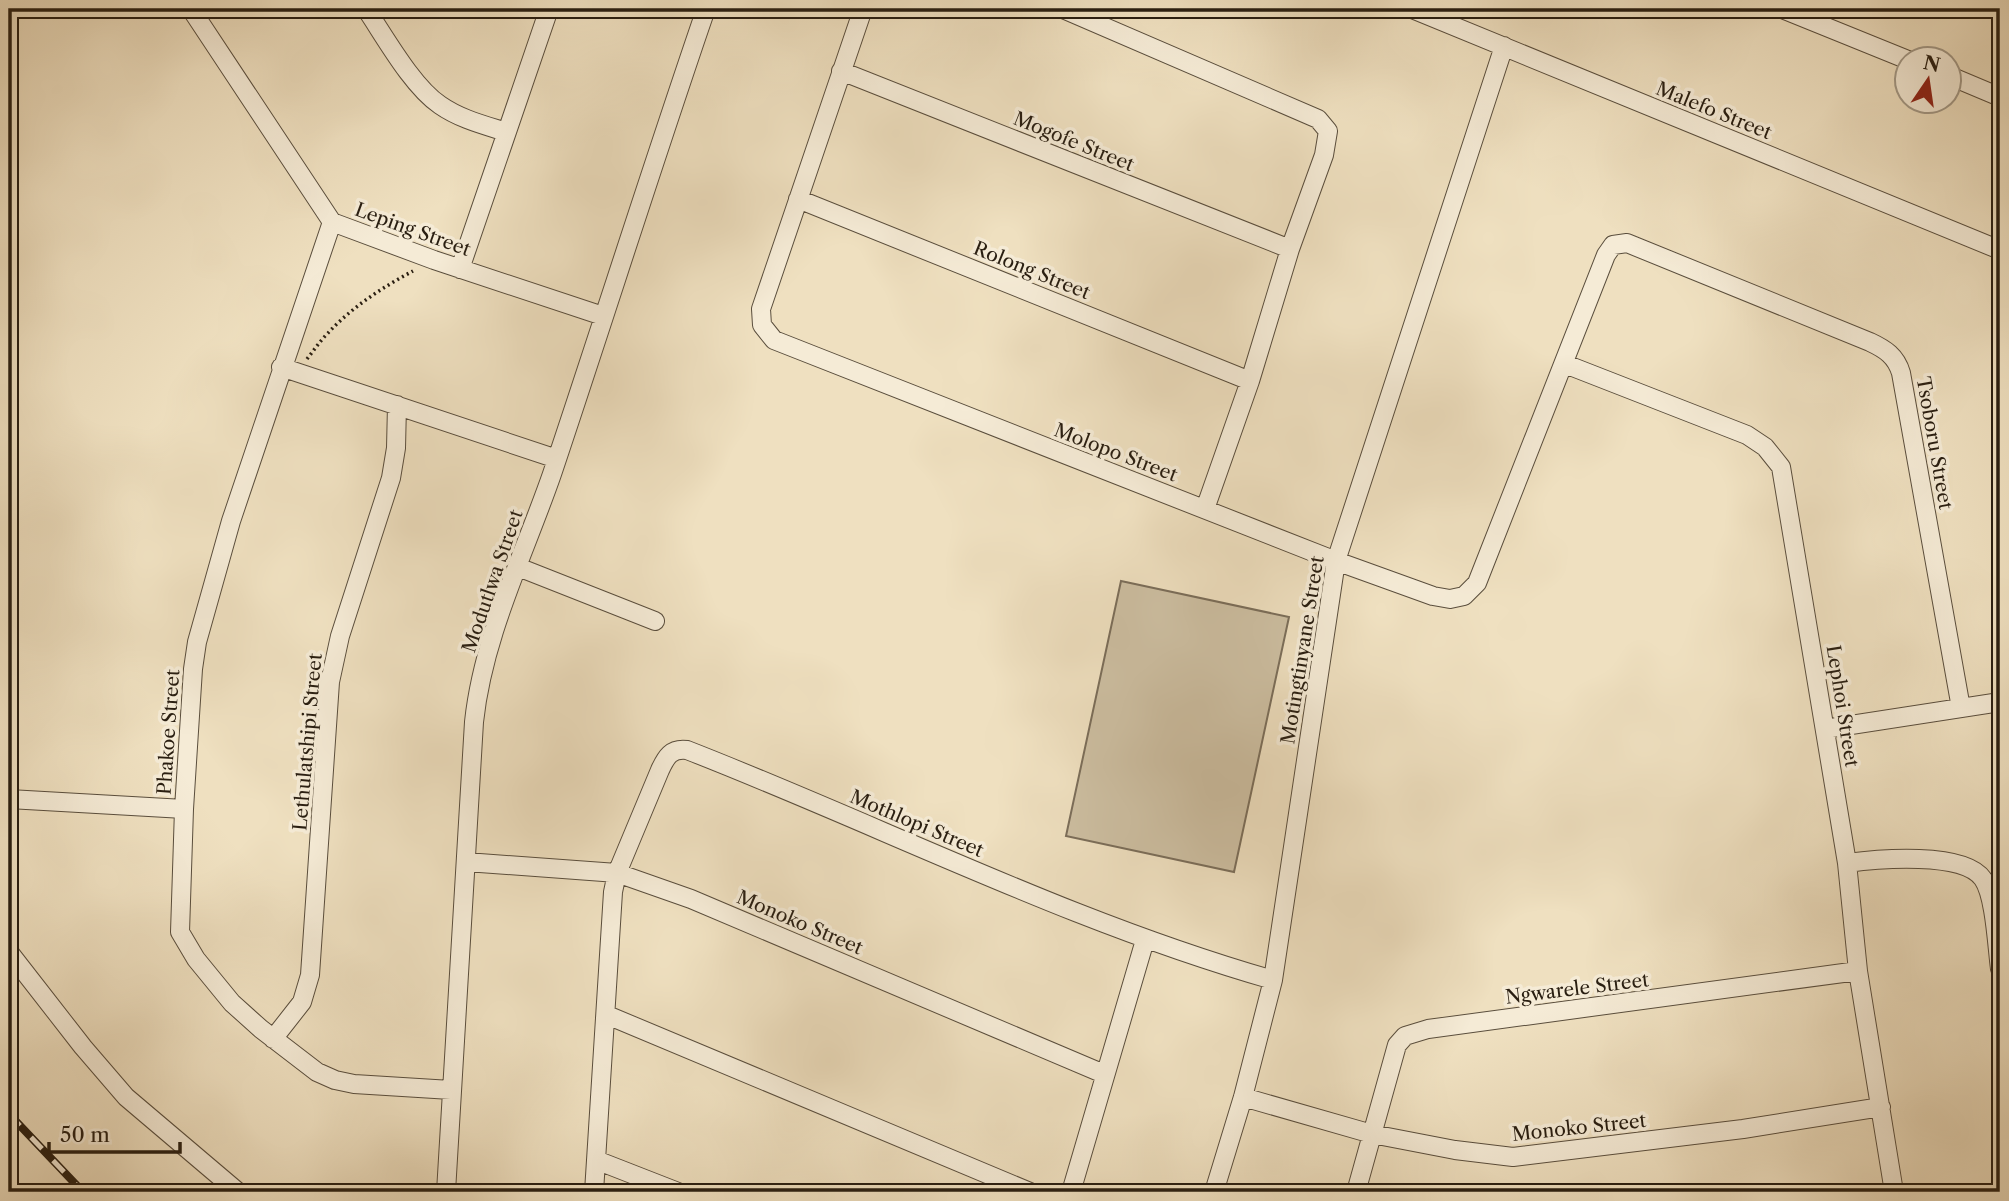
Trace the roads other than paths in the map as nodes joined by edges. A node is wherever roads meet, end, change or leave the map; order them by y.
1 (191, 9) edge
2 (549, 9) edge
3 (706, 9) edge
4 (863, 9) edge
5 (1063, 9) edge
6 (1412, 9) edge
7 (1782, 9) edge
8 (370, 10) edge
9 (1504, 46) junction
10 (1894, 54) edge
11 (841, 71) junction
12 (1964, 82) edge
13 (2000, 97) edge
14 (506, 132) junction
15 (798, 199) junction
16 (332, 222) junction
17 (1290, 249) junction
18 (2000, 250) edge
19 (460, 269) junction
20 (603, 316) junction
21 (1564, 364) junction
22 (288, 370) junction
23 (1250, 381) junction
24 (397, 405) junction
25 (557, 459) junction
26 (1205, 509) junction
27 (1336, 561) junction
28 (518, 567) junction
29 (655, 621) dead end
30 (2000, 702) edge
31 (1961, 708) junction
32 (1825, 729) junction
33 (9, 799) edge
34 (184, 809) junction
35 (466, 862) junction
36 (1847, 863) junction
37 (617, 873) junction
38 (1145, 940) junction
39 (9, 952) edge
40 (2000, 969) edge
41 (1858, 971) junction
42 (1273, 980) junction
43 (607, 1014) junction
44 (273, 1039) junction
45 (1104, 1074) junction
46 (451, 1090) junction
47 (1243, 1097) junction
48 (1881, 1107) junction
49 (1372, 1134) junction
50 (596, 1160) junction
51 (238, 1192) edge
52 (446, 1192) edge
53 (594, 1192) edge
54 (678, 1192) edge
55 (1030, 1192) edge
56 (1071, 1192) edge
57 (1214, 1192) edge
58 (1356, 1192) edge
59 (1894, 1192) edge

1 - 16 street, Leping Street
2 - 14 street
3 - 20 street, Modutlwa Street
4 - 11 street
5 - 17 street
6 - 9 street, Malefo Street
7 - 10 street
8 - 14 street
9 - 18 street, Malefo Street
9 - 27 street, Motingtinyane Street
11 - 15 street
11 - 17 street, Mogofe Street
12 - 13 street
14 - 19 street
15 - 23 street, Rolong Street
15 - 26 street, Molopo Street
16 - 19 street, Leping Street
16 - 22 street, Phakoe Street
17 - 23 street
19 - 20 street, Leping Street
20 - 25 street, Modutlwa Street
21 - 27 street, Molopo Street
21 - 31 street, Tsoboru Street
21 - 32 street, Lephoi Street
22 - 24 street
22 - 34 street, Phakoe Street
23 - 26 street
24 - 25 street
24 - 44 street, Lethulatshipi Street
25 - 28 street, Modutlwa Street
26 - 27 street, Molopo Street
27 - 42 street, Motingtinyane Street
28 - 29 street
28 - 35 street, Modutlwa Street
30 - 31 street
31 - 32 street
32 - 36 street, Lephoi Street
33 - 34 street
34 - 44 street, Phakoe Street
35 - 37 street, Monoko Street
35 - 46 street, Modutlwa Street
36 - 40 street
36 - 41 street, Lephoi Street
37 - 38 street, Mothlopi Street
37 - 43 street, Mothlopi Street
37 - 45 street, Monoko Street
38 - 42 street, Mothlopi Street
38 - 45 street
39 - 51 street
41 - 48 street, Lephoi Street
41 - 49 street, Ngwarele Street
42 - 47 street, Motingtinyane Street
43 - 50 street, Mothlopi Street
43 - 55 street
44 - 46 street, Phakoe Street
45 - 56 street
46 - 52 street, Modutlwa Street
47 - 49 street, Monoko Street
47 - 57 street, Motingtinyane Street
48 - 49 street, Monoko Street
48 - 59 street, Lephoi Street
49 - 58 street
50 - 53 street, Mothlopi Street
50 - 54 street

